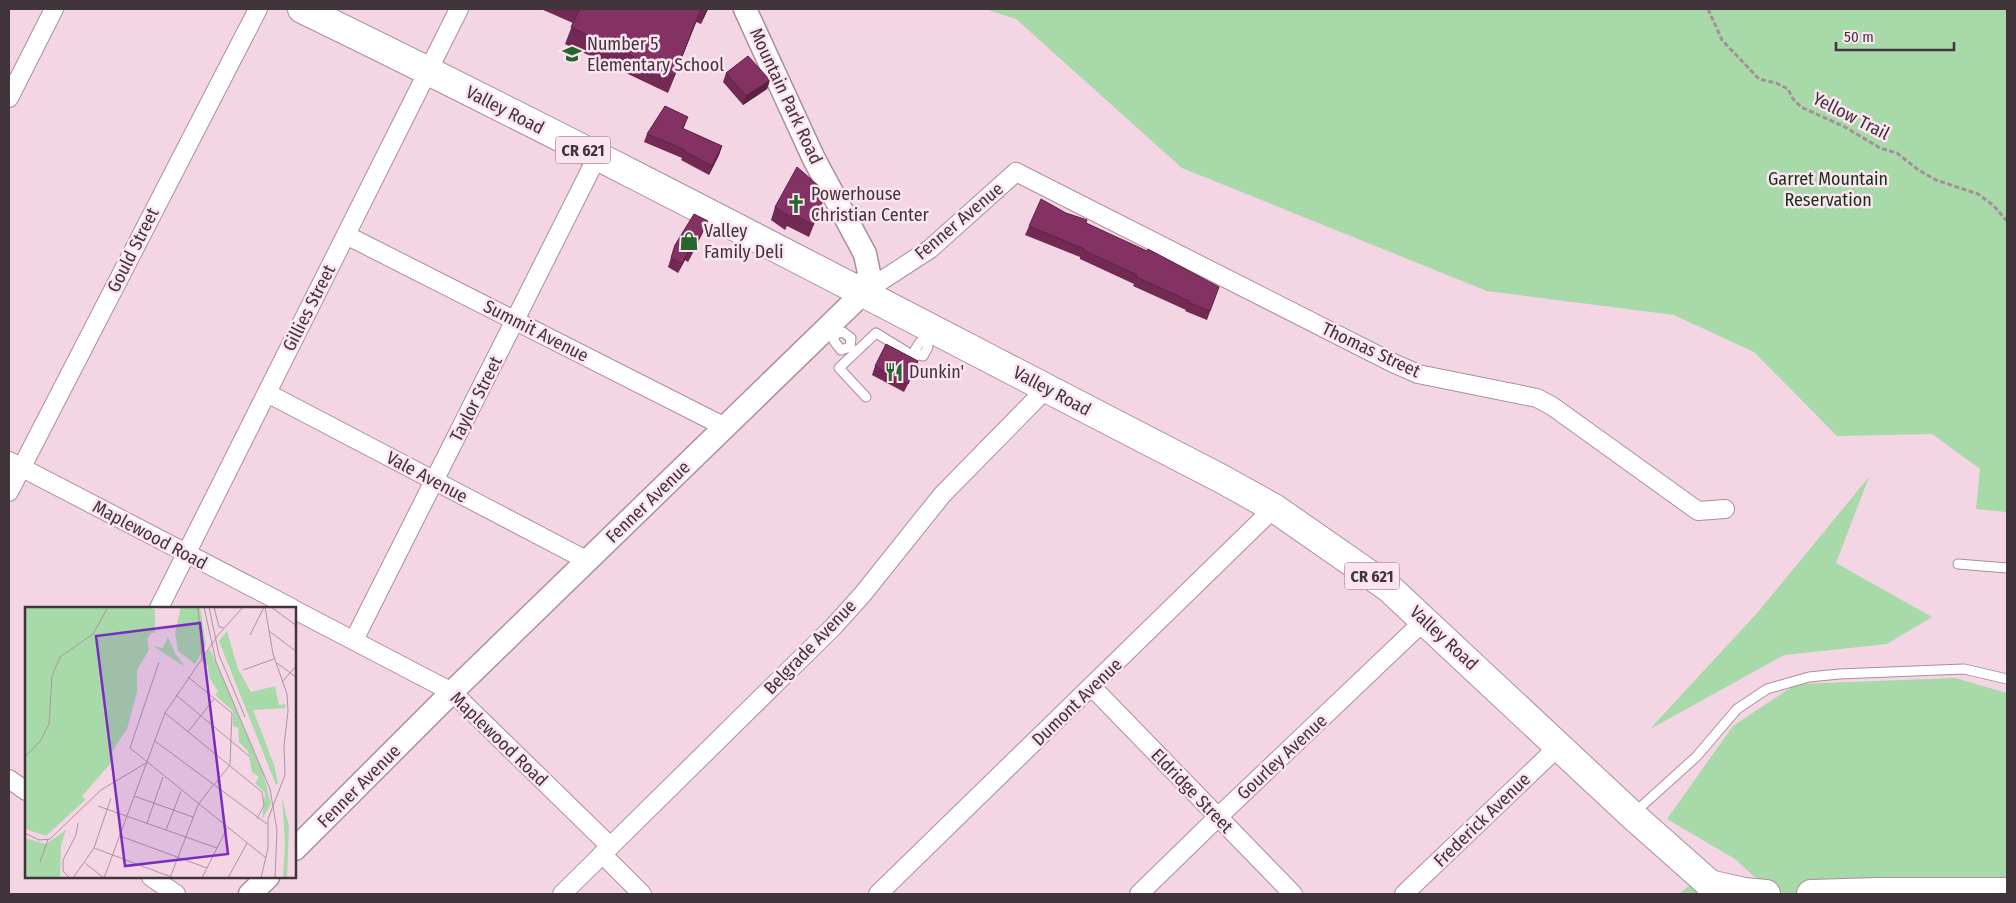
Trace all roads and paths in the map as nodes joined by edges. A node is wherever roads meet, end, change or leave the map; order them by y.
1 (54, 9) edge
2 (258, 9) edge
3 (302, 9) edge
4 (459, 9) edge
5 (745, 9) edge
6 (1708, 9) edge
7 (428, 70) junction
8 (9, 98) edge
9 (597, 158) junction
10 (1016, 172) joint
11 (2007, 221) edge
12 (346, 234) junction
13 (864, 292) junction
14 (515, 320) junction
15 (832, 331) junction
16 (929, 335) junction
17 (852, 350) junction
18 (1046, 389) junction
19 (267, 393) junction
20 (866, 397) dead end
21 (725, 427) junction
22 (15, 464) edge
23 (434, 481) junction
24 (9, 492) edge
25 (1274, 508) junction
26 (1725, 509) dead end
27 (186, 554) junction
28 (588, 561) junction
29 (1958, 564) dead end
30 (2007, 568) edge
31 (160, 607) edge
32 (290, 607) edge
33 (296, 611) edge
34 (1425, 620) junction
35 (354, 640) junction
36 (2007, 679) edge
37 (1092, 687) junction
38 (452, 692) junction
39 (1560, 745) junction
40 (9, 780) edge
41 (25, 791) edge
42 (1632, 815) junction
43 (1218, 817) junction
44 (296, 848) edge
45 (606, 850) junction
46 (152, 878) edge
47 (267, 878) edge
48 (1715, 889) edge
49 (2007, 892) edge
50 (176, 894) edge
51 (250, 894) edge
52 (562, 894) edge
53 (642, 894) edge
54 (878, 894) edge
55 (1139, 894) edge
56 (1293, 894) edge
57 (1404, 894) edge
58 (1766, 894) edge
59 (1811, 894) edge

1 - 8 street
2 - 22 street, Gould Street
3 - 7 main road, Valley Road / CR 621
4 - 7 street, Gillies Street
5 - 13 street, Mountain Park Road
6 - 11 path, Yellow Trail
7 - 9 main road, Valley Road / CR 621
7 - 12 street, Gillies Street
9 - 13 main road, Valley Road / CR 621
9 - 14 street, Taylor Street
10 - 13 street, Fenner Avenue
10 - 26 street, Thomas Street
12 - 14 street, Summit Avenue
12 - 19 street, Gillies Street
13 - 15 street, Fenner Avenue
13 - 16 main road, Valley Road / CR 621
14 - 21 street, Summit Avenue
14 - 23 street, Taylor Street
15 - 17 lane
15 - 21 street, Fenner Avenue
16 - 17 lane
16 - 18 main road, Valley Road / CR 621
17 - 20 lane
18 - 25 main road, Valley Road / CR 621
18 - 45 street, Belgrade Avenue
19 - 23 street, Vale Avenue
19 - 27 street, Gillies Street
21 - 28 street, Fenner Avenue
22 - 24 street, Gould Street
22 - 27 street, Maplewood Road
23 - 28 street, Vale Avenue
23 - 35 street, Taylor Street
25 - 34 main road, Valley Road / CR 621
25 - 37 street, Dumont Avenue
27 - 31 street, Gillies Street
27 - 32 street, Maplewood Road
28 - 38 street, Fenner Avenue
29 - 30 lane
33 - 35 street, Maplewood Road
34 - 39 main road, Valley Road / CR 621
34 - 43 street, Gourley Avenue
35 - 38 street, Maplewood Road
36 - 42 lane
37 - 43 street, Eldridge Street
37 - 54 street, Dumont Avenue
38 - 44 street, Fenner Avenue
38 - 45 street, Maplewood Road
39 - 42 main road, Valley Road / CR 621
39 - 57 street, Frederick Avenue
40 - 41 street
42 - 48 main road, Valley Road / CR 621
43 - 55 street, Gourley Avenue
43 - 56 street, Eldridge Street
45 - 52 street, Belgrade Avenue
45 - 53 street, Maplewood Road
46 - 50 street
47 - 51 street
48 - 58 main road
49 - 59 main road

